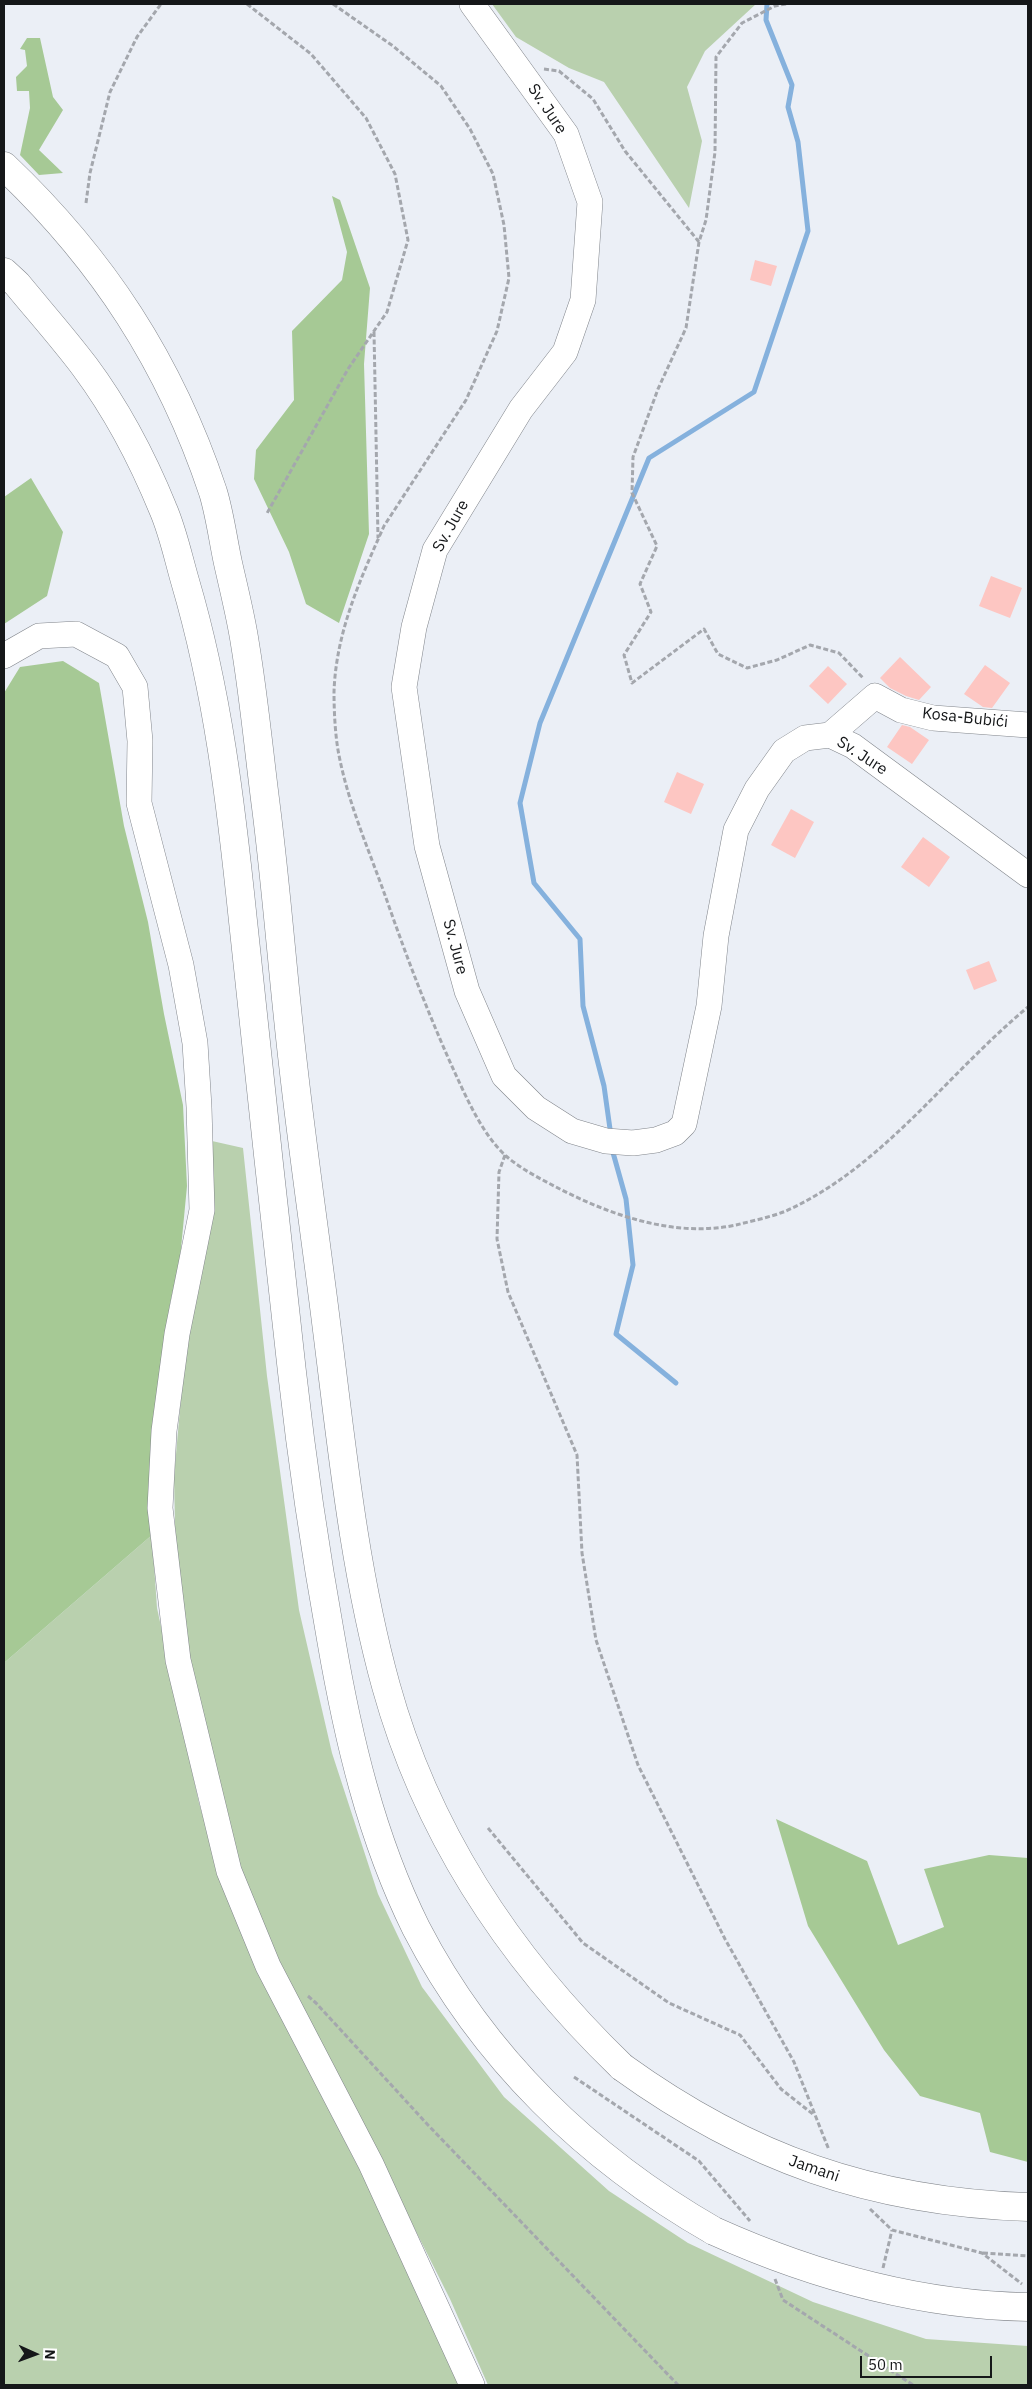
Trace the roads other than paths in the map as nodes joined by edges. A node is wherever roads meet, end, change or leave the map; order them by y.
1 (472, 4) edge
2 (4, 166) edge
3 (10, 278) edge
4 (4, 656) edge
5 (1028, 725) edge
6 (830, 735) junction
7 (1028, 874) edge
8 (1028, 2206) edge
9 (1025, 2296) edge
10 (472, 2385) edge

1 - 6 street, Sv. Jure
2 - 8 highway, Jamani, bridge
3 - 9 highway, bridge
4 - 10 street
5 - 6 street, Kosa-Bubići
6 - 7 street, Sv. Jure

